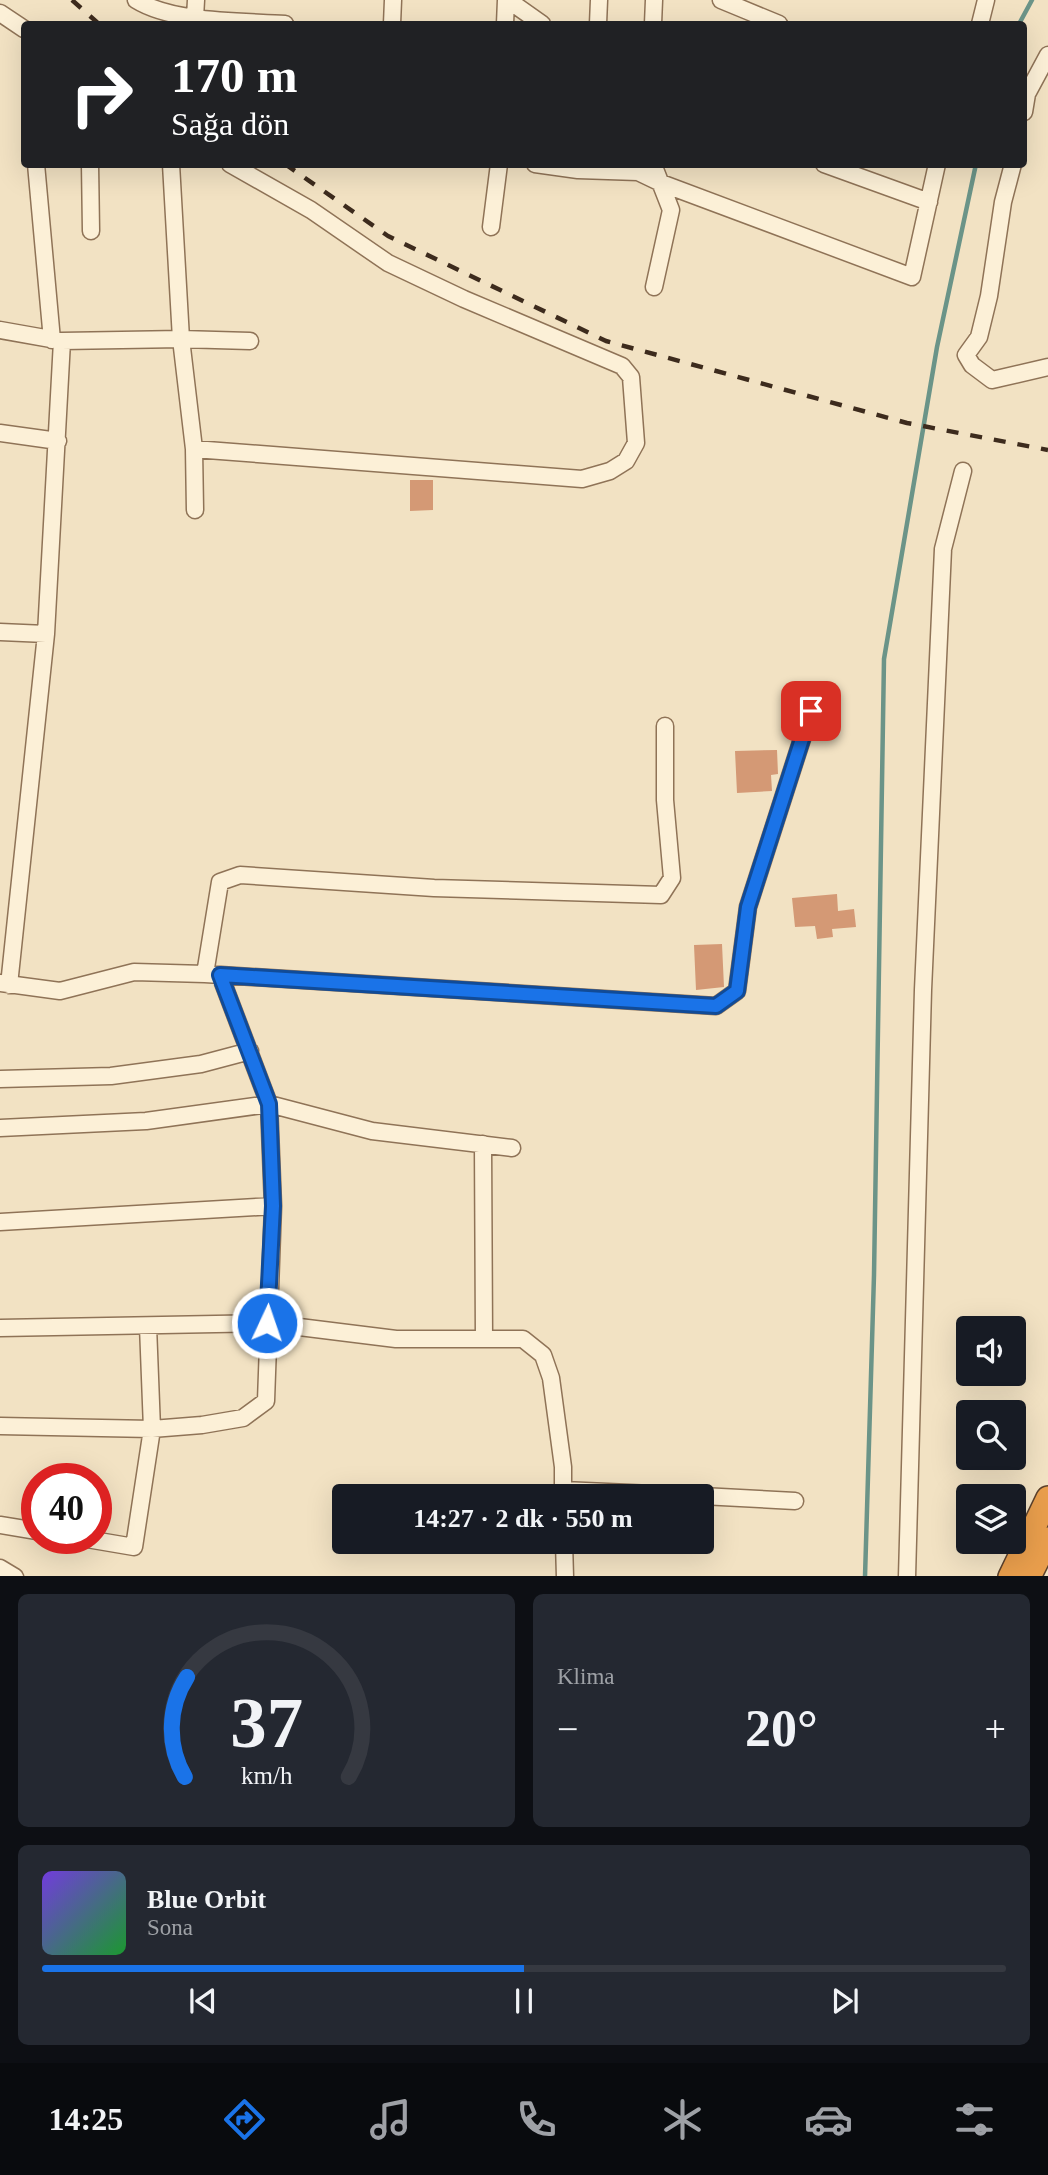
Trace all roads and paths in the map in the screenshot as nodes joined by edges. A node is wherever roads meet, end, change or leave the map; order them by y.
1 (136, 0) edge
2 (196, 0) edge
3 (393, 0) edge
4 (507, 0) edge
5 (600, 0) edge
6 (654, 0) edge
7 (722, 0) edge
8 (986, 0) edge
9 (0, 13) edge
10 (195, 18) junction
11 (240, 21) edge
12 (392, 21) edge
13 (505, 21) edge
14 (538, 21) edge
15 (598, 21) edge
16 (653, 21) edge
17 (772, 21) edge
18 (981, 21) edge
19 (21, 27) edge
20 (1048, 55) edge
21 (1027, 94) edge
22 (36, 168) edge
23 (90, 168) edge
24 (171, 168) edge
25 (237, 168) edge
26 (498, 168) edge
27 (590, 168) edge
28 (655, 168) edge
29 (835, 168) edge
30 (936, 168) edge
31 (1012, 168) edge
32 (661, 183) junction
33 (929, 202) junction
34 (491, 227) dead end
35 (91, 231) dead end
36 (654, 286) dead end
37 (0, 330) edge
38 (181, 339) junction
39 (57, 340) junction
40 (250, 341) dead end
41 (1048, 367) edge
42 (0, 433) edge
43 (58, 441) junction
44 (194, 449) junction
45 (963, 471) dead end
46 (195, 510) dead end
47 (0, 632) edge
48 (46, 634) junction
49 (811, 711) dead end
50 (665, 726) dead end
51 (213, 974) junction
52 (5, 984) edge
53 (250, 1051) junction
54 (0, 1079) edge
55 (269, 1104) junction
56 (0, 1128) edge
57 (483, 1144) junction
58 (512, 1148) dead end
59 (273, 1206) junction
60 (0, 1222) edge
61 (267, 1323) junction
62 (149, 1326) junction
63 (0, 1328) edge
64 (484, 1339) junction
65 (0, 1426) edge
66 (152, 1429) junction
67 (563, 1484) edge
68 (714, 1497) edge
69 (1048, 1498) edge
70 (795, 1501) dead end
71 (0, 1525) edge
72 (21, 1528) edge
73 (1048, 1539) edge
74 (112, 1543) edge
75 (564, 1554) edge
76 (565, 1576) edge
77 (907, 1576) edge
78 (1010, 1576) edge
79 (1030, 1576) edge

1 - 10 street
2 - 10 street
3 - 12 street
4 - 13 street
4 - 14 street
5 - 15 street
6 - 16 street
7 - 17 street
8 - 18 street
9 - 19 street
10 - 11 street
20 - 21 street
22 - 39 street
23 - 35 street
24 - 38 street
25 - 44 street
26 - 34 street
27 - 32 street
28 - 32 street
29 - 33 street
30 - 33 street
31 - 41 street
32 - 33 street
32 - 36 street
37 - 39 street
38 - 39 street
38 - 40 street
38 - 44 street
39 - 43 street
42 - 43 street
43 - 48 street
44 - 46 street
45 - 77 street
47 - 48 street
48 - 52 street
49 - 51 street
50 - 51 street
51 - 52 street
51 - 53 street
53 - 54 street
53 - 55 street
55 - 56 street
55 - 57 street
55 - 59 street
57 - 58 street
57 - 64 street
59 - 60 street
59 - 61 street
61 - 62 street
61 - 64 street
61 - 66 street
62 - 63 street
62 - 66 street
64 - 67 street
65 - 66 street
66 - 74 street
68 - 70 street
69 - 78 highway
71 - 72 street
73 - 79 highway
75 - 76 street

